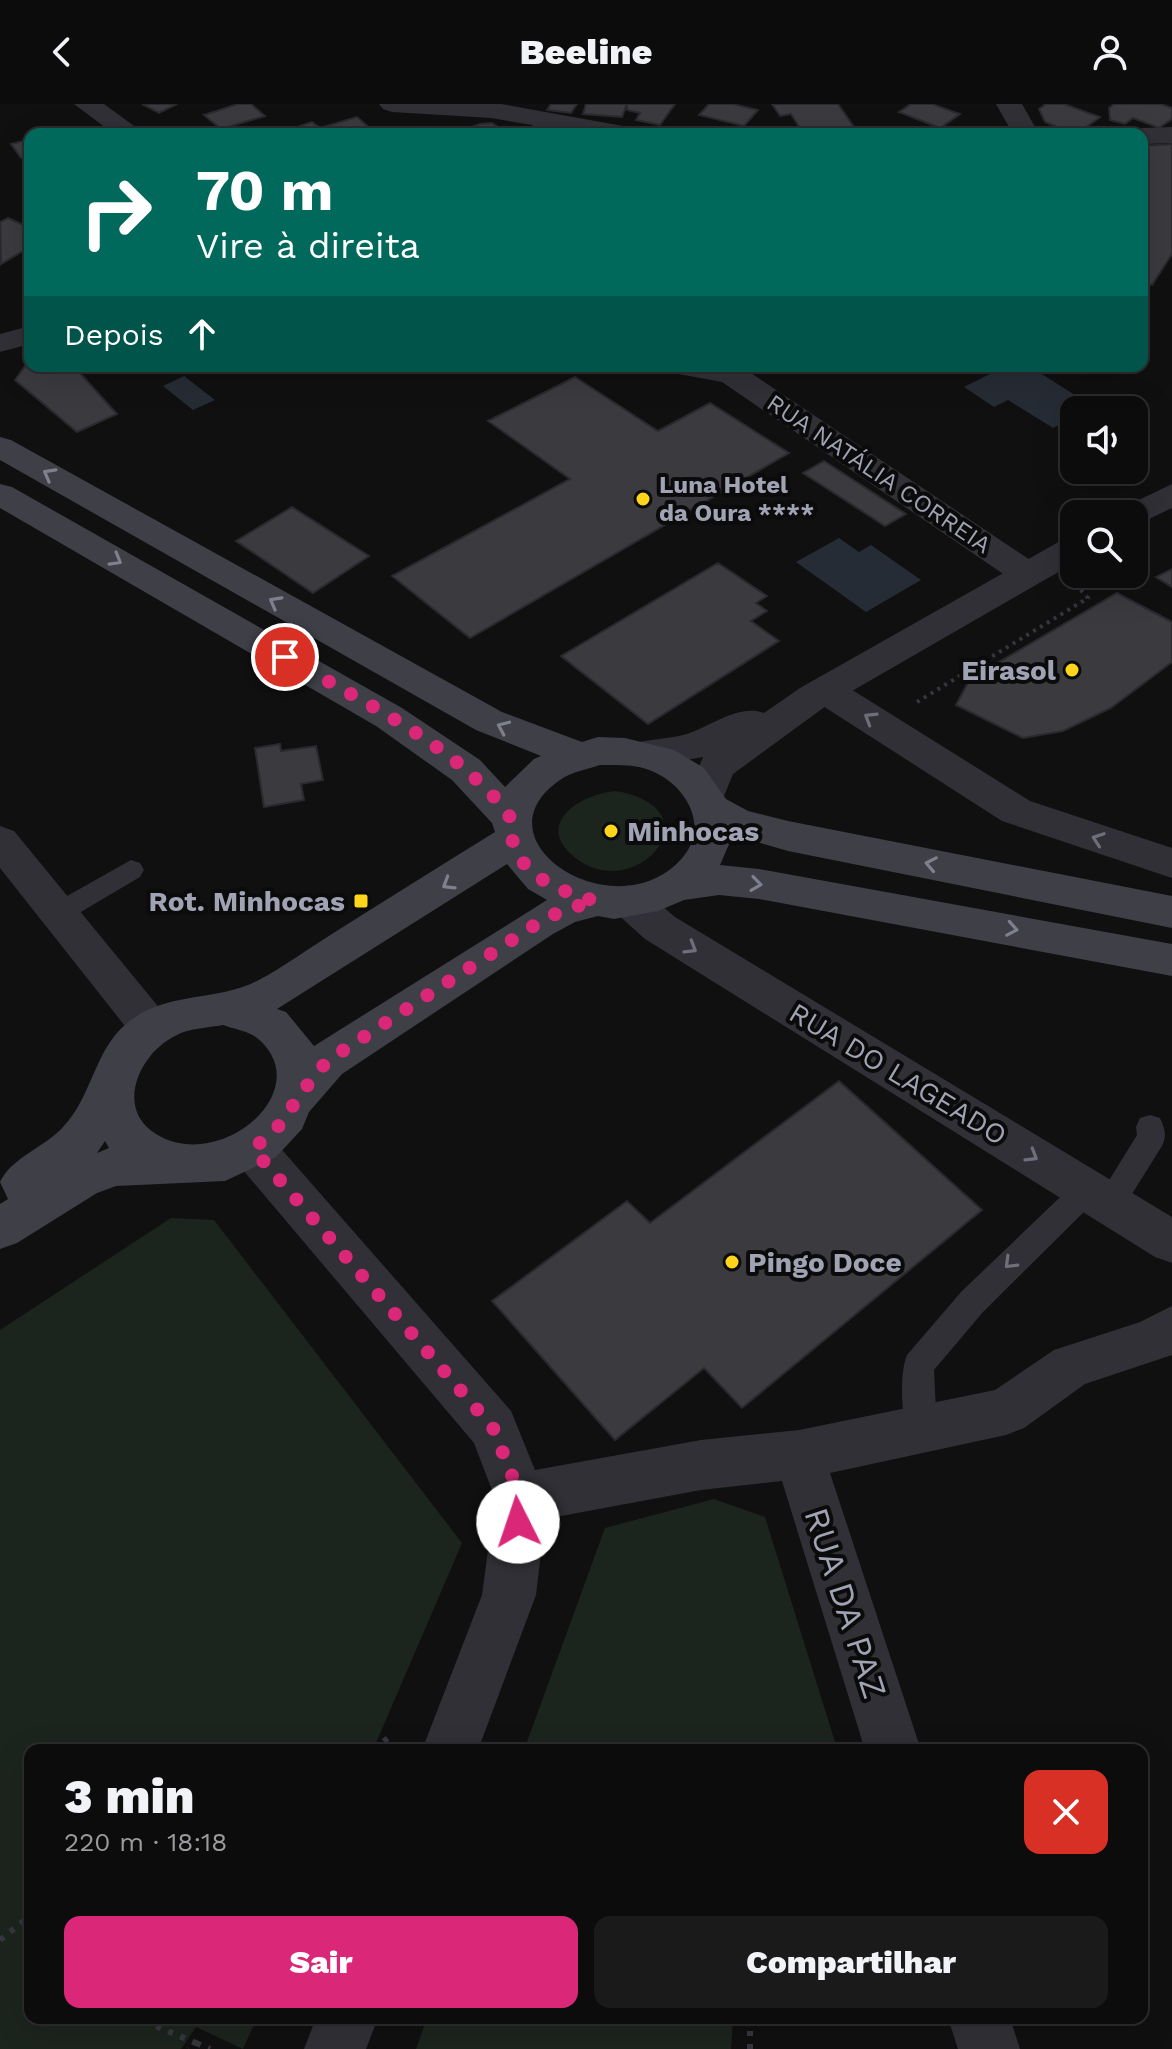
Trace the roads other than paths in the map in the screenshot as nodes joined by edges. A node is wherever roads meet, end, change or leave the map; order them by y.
1 (87, 104) edge
2 (392, 104) edge
3 (1009, 104) edge
4 (546, 126) edge
5 (123, 128) edge
6 (1023, 128) edge
7 (1172, 135) edge
8 (1148, 136) edge
9 (24, 337) edge
10 (0, 343) edge
11 (736, 372) edge
12 (0, 447) edge
13 (0, 494) edge
14 (1172, 494) edge
15 (1148, 507) edge
16 (1060, 566) edge
17 (1027, 574) junction
18 (819, 693) junction
19 (644, 754) junction
20 (576, 755) junction
21 (709, 803) junction
22 (512, 829) junction
23 (0, 841) edge
24 (1172, 863) edge
25 (131, 870) dead end
26 (679, 885) junction
27 (612, 901) junction
28 (60, 912) junction
29 (1172, 912) edge
30 (1172, 960) edge
31 (223, 1008) junction
32 (151, 1028) junction
33 (111, 1094) junction
34 (297, 1098) junction
35 (1150, 1127) dead end
36 (253, 1149) junction
37 (191, 1165) junction
38 (0, 1197) edge
39 (1098, 1197) junction
40 (0, 1228) edge
41 (1172, 1242) edge
42 (1172, 1328) edge
43 (921, 1431) junction
44 (799, 1455) junction
45 (521, 1498) junction
46 (452, 1744) edge
47 (891, 1744) edge
48 (345, 2024) edge
49 (981, 2024) edge
50 (335, 2049) edge
51 (989, 2049) edge

1 - 5 street
2 - 4 street
3 - 6 street
7 - 8 street
9 - 10 street
11 - 17 street, RUA NATÁLIA CORREIA
20 -> 12 main road
13 -> 22 main road
14 - 15 street
16 - 17 street
17 - 18 street
18 - 19 street
18 - 21 street
24 -> 18 street
19 - 20 main road
19 - 21 main road
20 - 22 main road
21 - 26 main road
29 -> 21 main road
22 - 27 main road
22 -> 31 main road
23 - 28 street
25 - 28 lane
26 - 27 main road
26 -> 30 main road
27 - 34 main road
27 -> 39 street, RUA DO LAGEADO
28 - 32 street
31 - 32 main road
31 - 34 main road
32 - 33 main road
33 - 37 main road
33 - 38 main road
34 - 36 main road
35 - 39 lane
36 - 37 main road
36 - 45 street
37 - 40 main road
39 - 41 street, RUA DO LAGEADO
39 -> 43 lane
42 - 43 street
43 - 44 street
44 - 45 street
44 - 47 street, RUA DA PAZ
45 - 46 street
48 - 50 street
49 - 51 street

